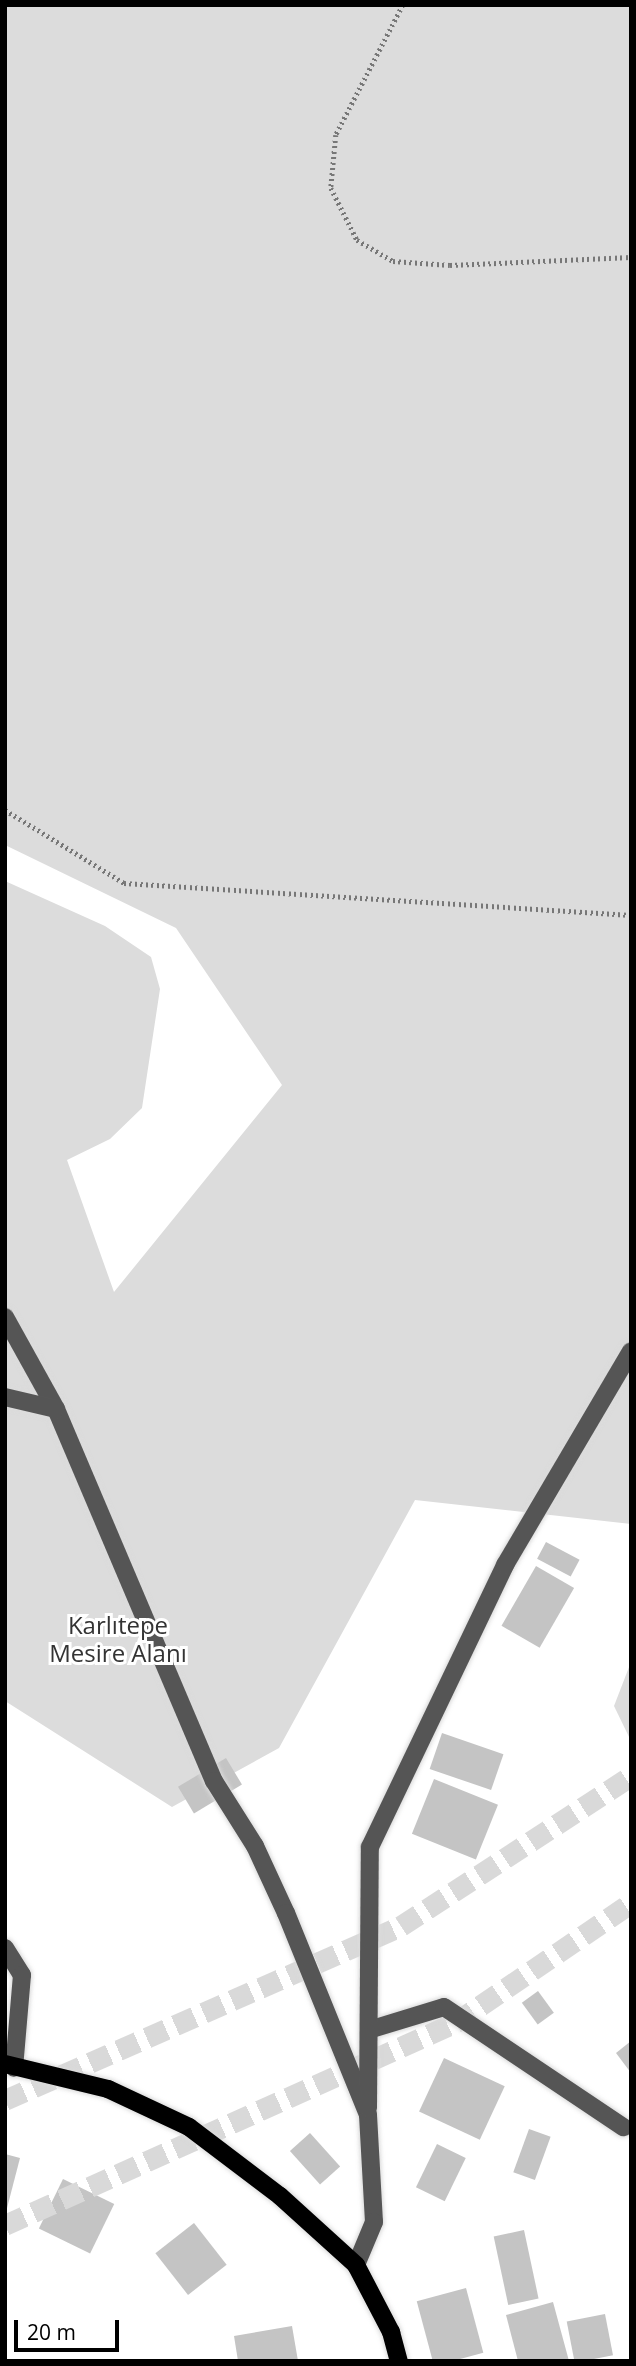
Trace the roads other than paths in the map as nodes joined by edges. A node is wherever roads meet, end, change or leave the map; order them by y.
1 (5, 1317) edge
2 (631, 1351) edge
3 (5, 1397) edge
4 (56, 1409) junction
5 (5, 1948) edge
6 (372, 2029) junction
7 (10, 2066) edge
8 (368, 2115) junction
9 (623, 2127) dead end
10 (356, 2265) junction
11 (399, 2361) edge

1 - 4 street
2 - 6 street
3 - 4 street
4 - 8 street
5 - 7 street
6 - 8 street
6 - 9 street
7 - 10 main road
8 - 10 street
10 - 11 main road

